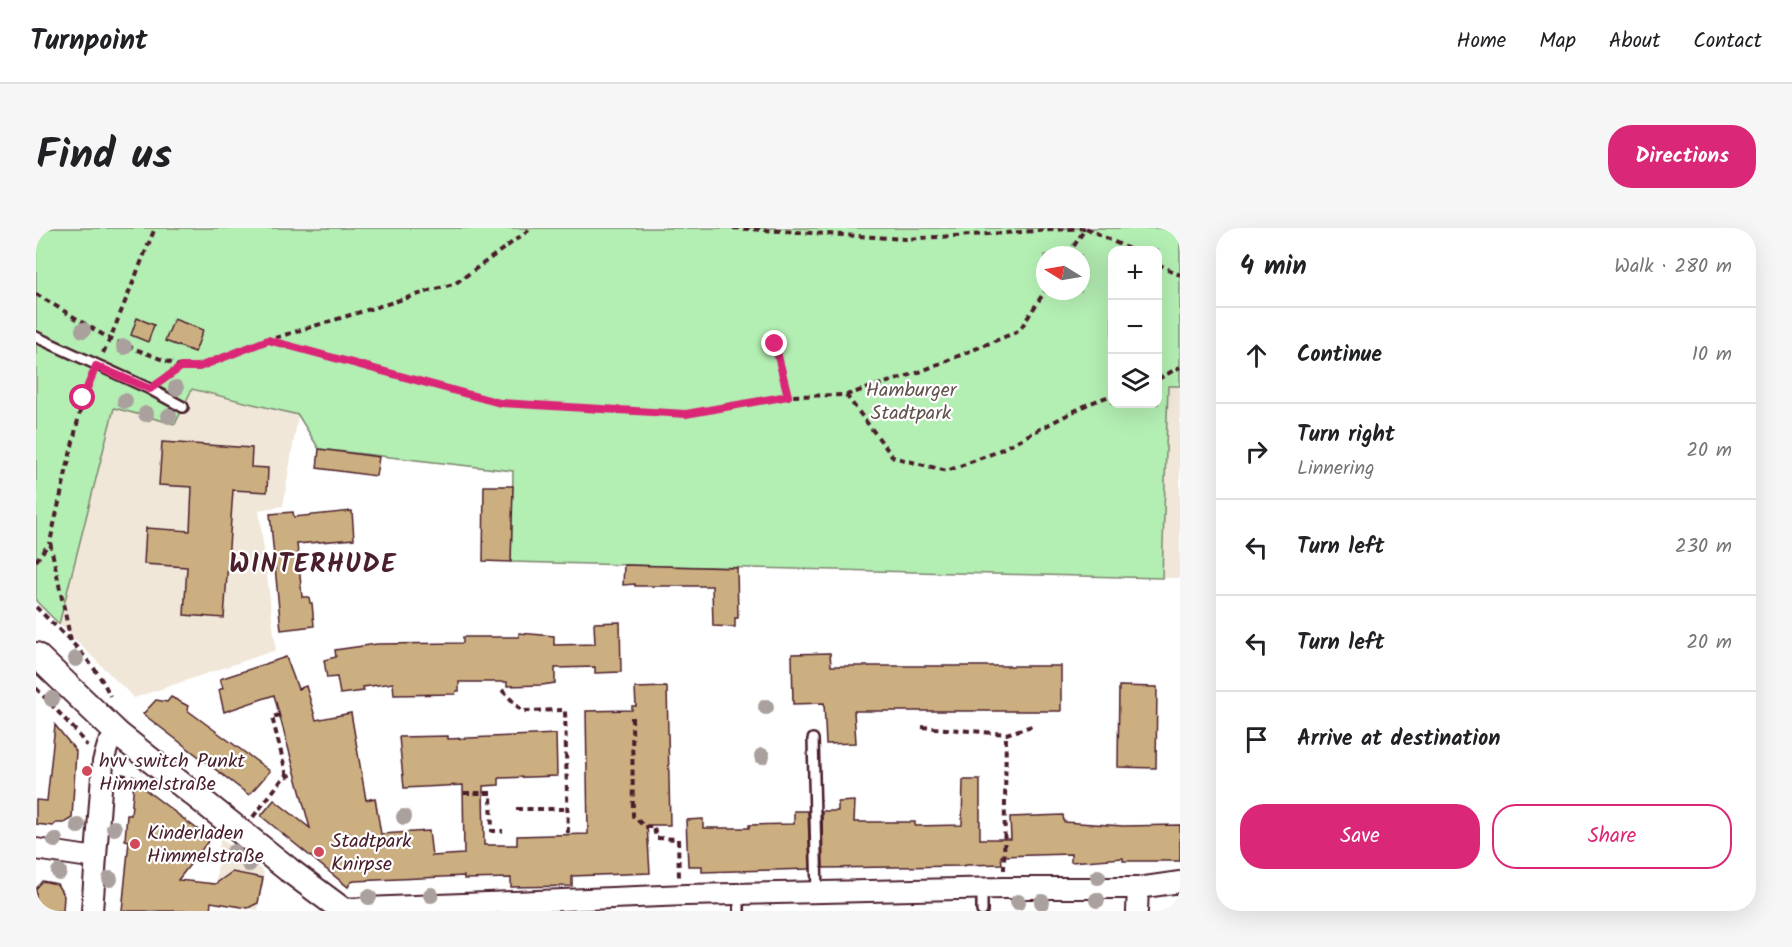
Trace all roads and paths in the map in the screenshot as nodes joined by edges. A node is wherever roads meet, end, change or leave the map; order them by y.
1 (155, 228) edge
2 (532, 228) edge
3 (733, 228) edge
4 (1086, 228) edge
5 (1074, 246) edge
6 (1123, 246) edge
7 (1162, 266) edge
8 (1180, 274) edge
9 (36, 294) edge
10 (1039, 300) edge
11 (36, 337) edge
12 (110, 339) junction
13 (268, 340) junction
14 (775, 344) dead end
15 (96, 366) junction
16 (181, 367) junction
17 (1180, 367) edge
18 (1162, 377) edge
19 (150, 389) junction
20 (846, 395) junction
21 (788, 396) junction
22 (1108, 397) edge
23 (183, 407) dead end
24 (50, 542) junction
25 (36, 561) edge
26 (70, 641) dead end
27 (36, 655) edge
28 (36, 688) edge
29 (502, 690) dead end
30 (279, 715) dead end
31 (632, 717) dead end
32 (1032, 726) dead end
33 (922, 727) dead end
34 (118, 734) junction
35 (1006, 734) junction
36 (813, 739) dead end
37 (90, 752) dead end
38 (296, 774) dead end
39 (287, 776) junction
40 (464, 793) dead end
41 (567, 808) junction
42 (516, 809) dead end
43 (249, 822) dead end
44 (503, 831) dead end
45 (568, 835) dead end
46 (36, 849) edge
47 (96, 858) junction
48 (1180, 882) edge
49 (1004, 888) junction
50 (1138, 888) junction
51 (982, 889) junction
52 (817, 894) junction
53 (679, 895) junction
54 (739, 902) edge
55 (343, 910) edge
56 (92, 911) edge
57 (982, 911) edge
58 (1137, 911) edge

1 - 12 path
2 - 13 path
3 - 4 path
4 - 5 path
4 - 6 path
7 - 8 path
9 - 12 path
10 - 20 path
11 - 15 lane
12 - 15 path
12 - 16 path
13 - 16 path
13 - 21 path
14 - 21 path
15 - 19 lane
15 - 24 path
16 - 19 path
17 - 18 path
19 - 23 lane
20 - 21 path
20 - 22 path
24 - 25 path
24 - 26 path
27 - 34 street
28 - 37 path
29 - 41 path
30 - 39 path
31 - 53 path
32 - 35 path
33 - 35 path
34 - 47 street
34 - 55 street
35 - 49 path
36 - 52 lane
38 - 39 path
39 - 43 path
40 - 44 path
41 - 42 path
41 - 45 path
46 - 47 street
47 - 56 street
48 - 50 street
49 - 50 street
49 - 51 street
50 - 58 street
51 - 52 street
51 - 57 lane
52 - 54 street
53 - 54 street
53 - 55 street

